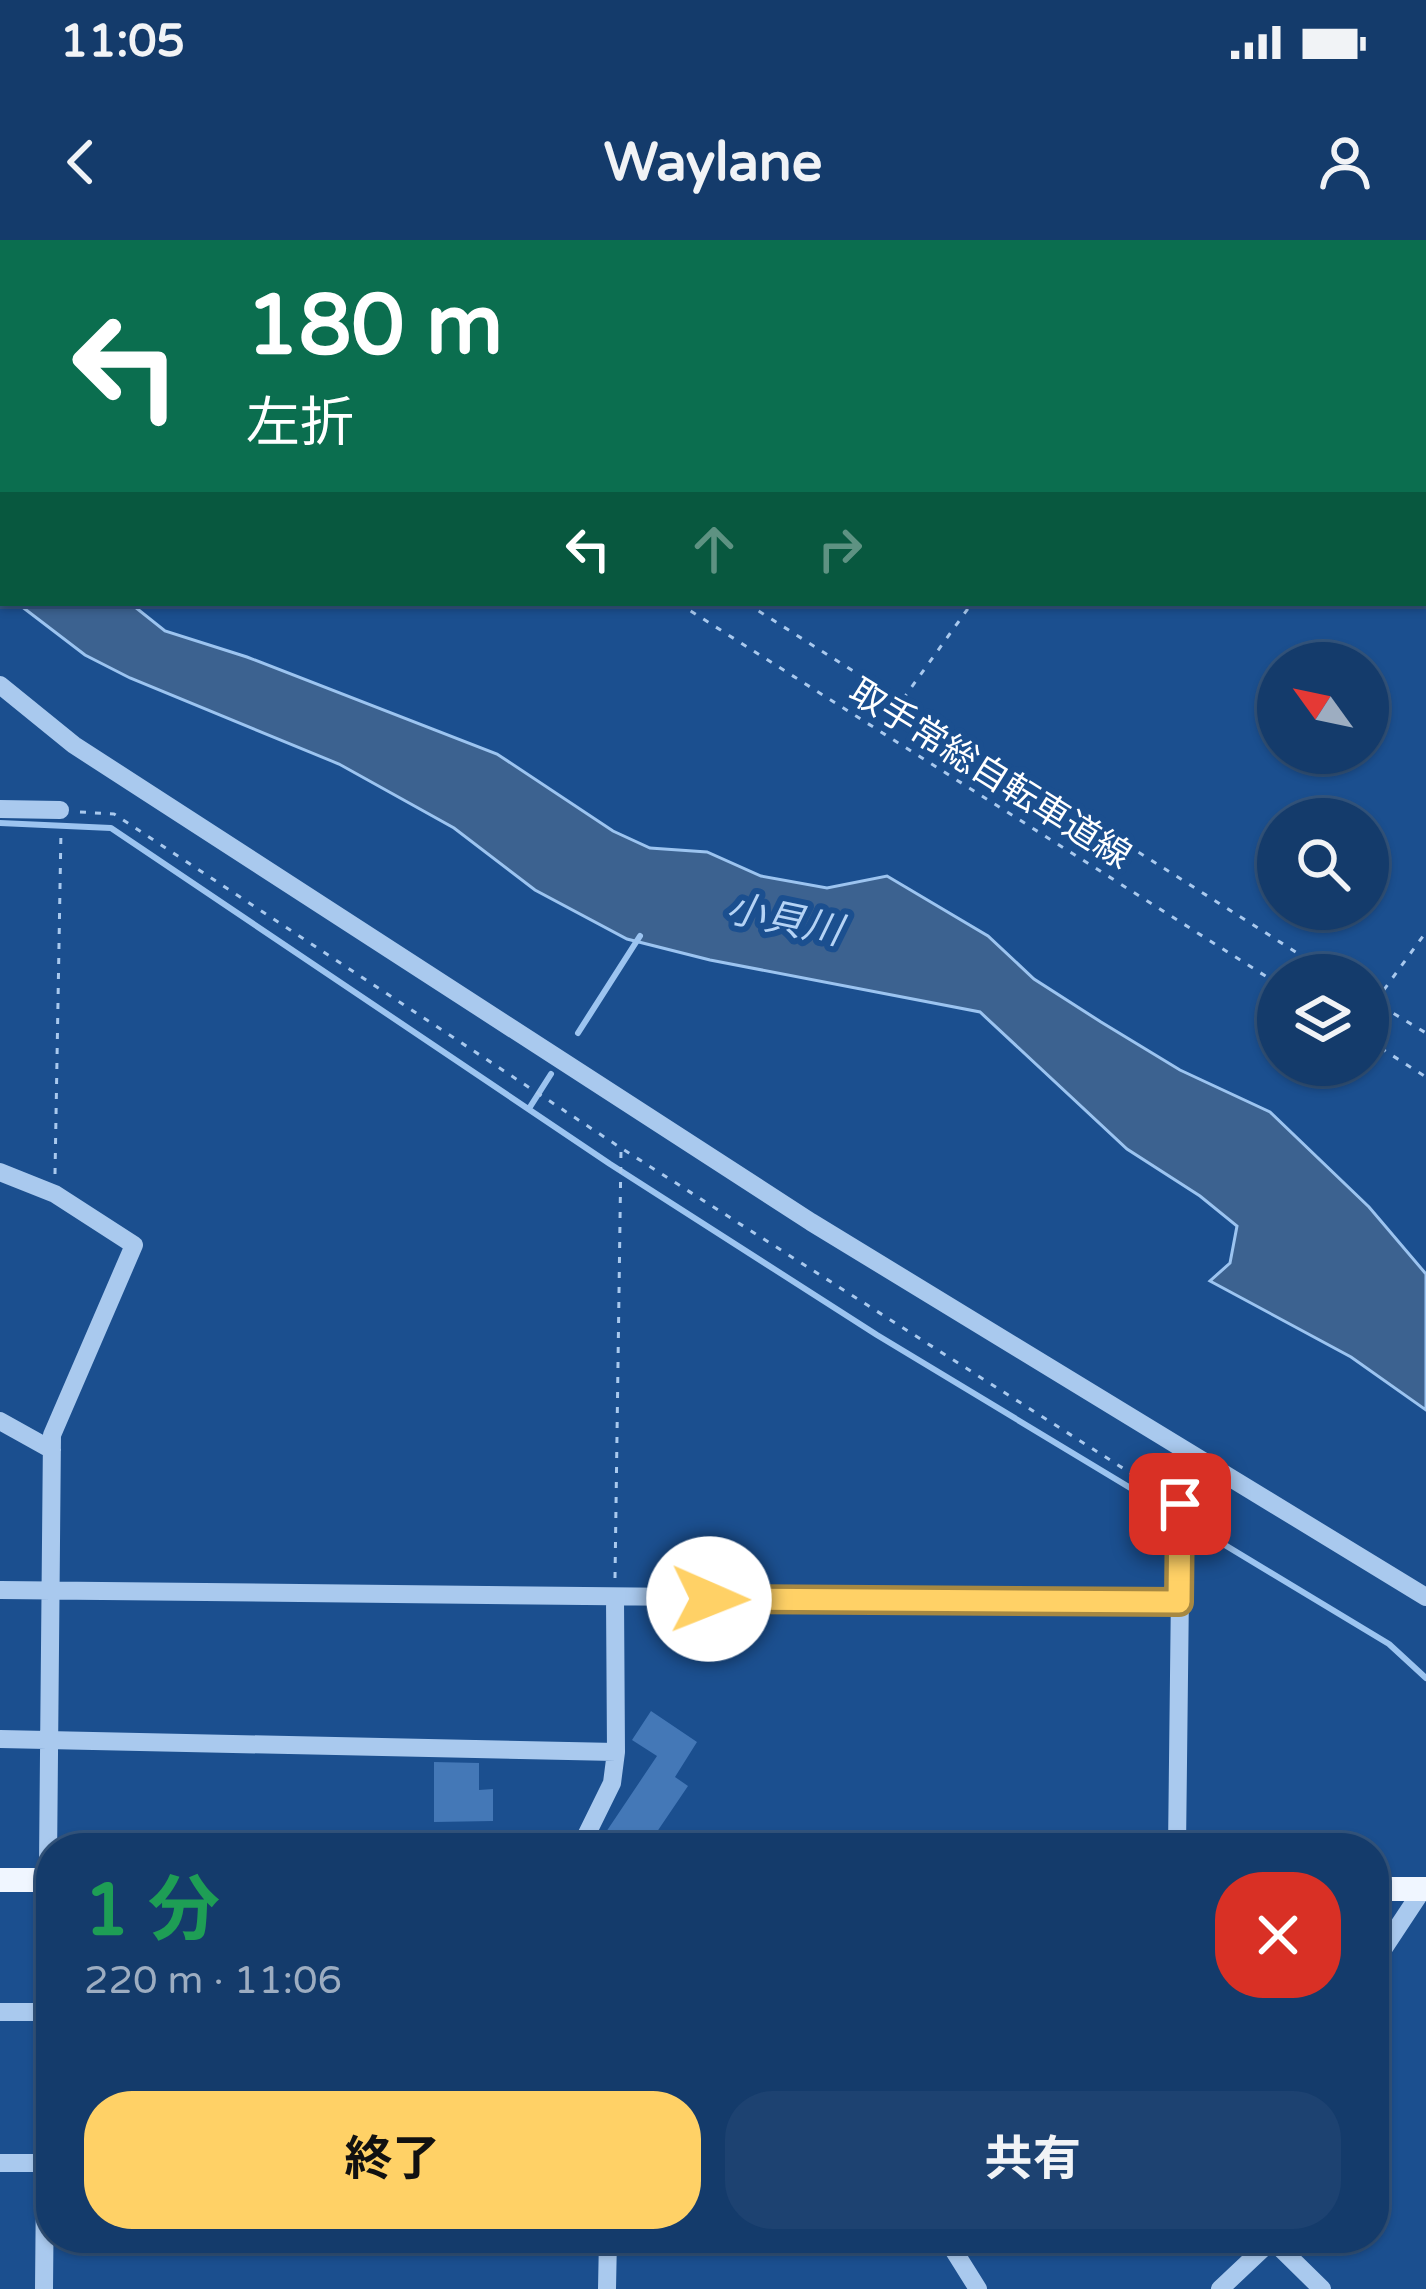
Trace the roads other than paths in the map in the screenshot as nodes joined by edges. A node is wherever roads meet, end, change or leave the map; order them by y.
1 (0, 685) edge
2 (0, 809) edge
3 (60, 810) road end
4 (0, 1172) edge
5 (0, 1421) edge
6 (52, 1450) junction
7 (1181, 1515) road end
8 (0, 1590) edge
9 (53, 1590) junction
10 (1426, 1597) edge
11 (615, 1598) junction
12 (1179, 1602) junction
13 (0, 1739) edge
14 (50, 1739) junction
15 (616, 1752) junction
16 (49, 1833) edge
17 (587, 1833) edge
18 (1177, 1833) edge
19 (0, 1880) edge
20 (36, 1880) edge
21 (1389, 1889) edge
22 (1424, 1889) edge
23 (1389, 1941) edge
24 (0, 2012) edge
25 (36, 2012) edge
26 (0, 2163) edge
27 (36, 2163) edge
28 (45, 2253) edge
29 (608, 2253) edge
30 (955, 2253) edge
31 (1257, 2253) edge
32 (1285, 2253) edge
33 (44, 2289) edge
34 (608, 2289) edge
35 (978, 2289) edge
36 (1220, 2289) edge
37 (1322, 2289) edge

1 - 10 street
2 - 3 street
4 - 6 street
5 - 6 street
6 - 9 street
7 - 12 street
8 - 9 street
9 - 11 street
9 - 14 street
11 - 12 street
11 - 15 street
12 - 18 street
13 - 14 street
14 - 15 street
14 - 16 street
15 - 17 street
19 - 20 main road
21 - 22 main road
22 - 23 street
24 - 25 street
26 - 27 street
28 - 33 street
29 - 34 street
30 - 35 street
31 - 36 street
32 - 37 street

